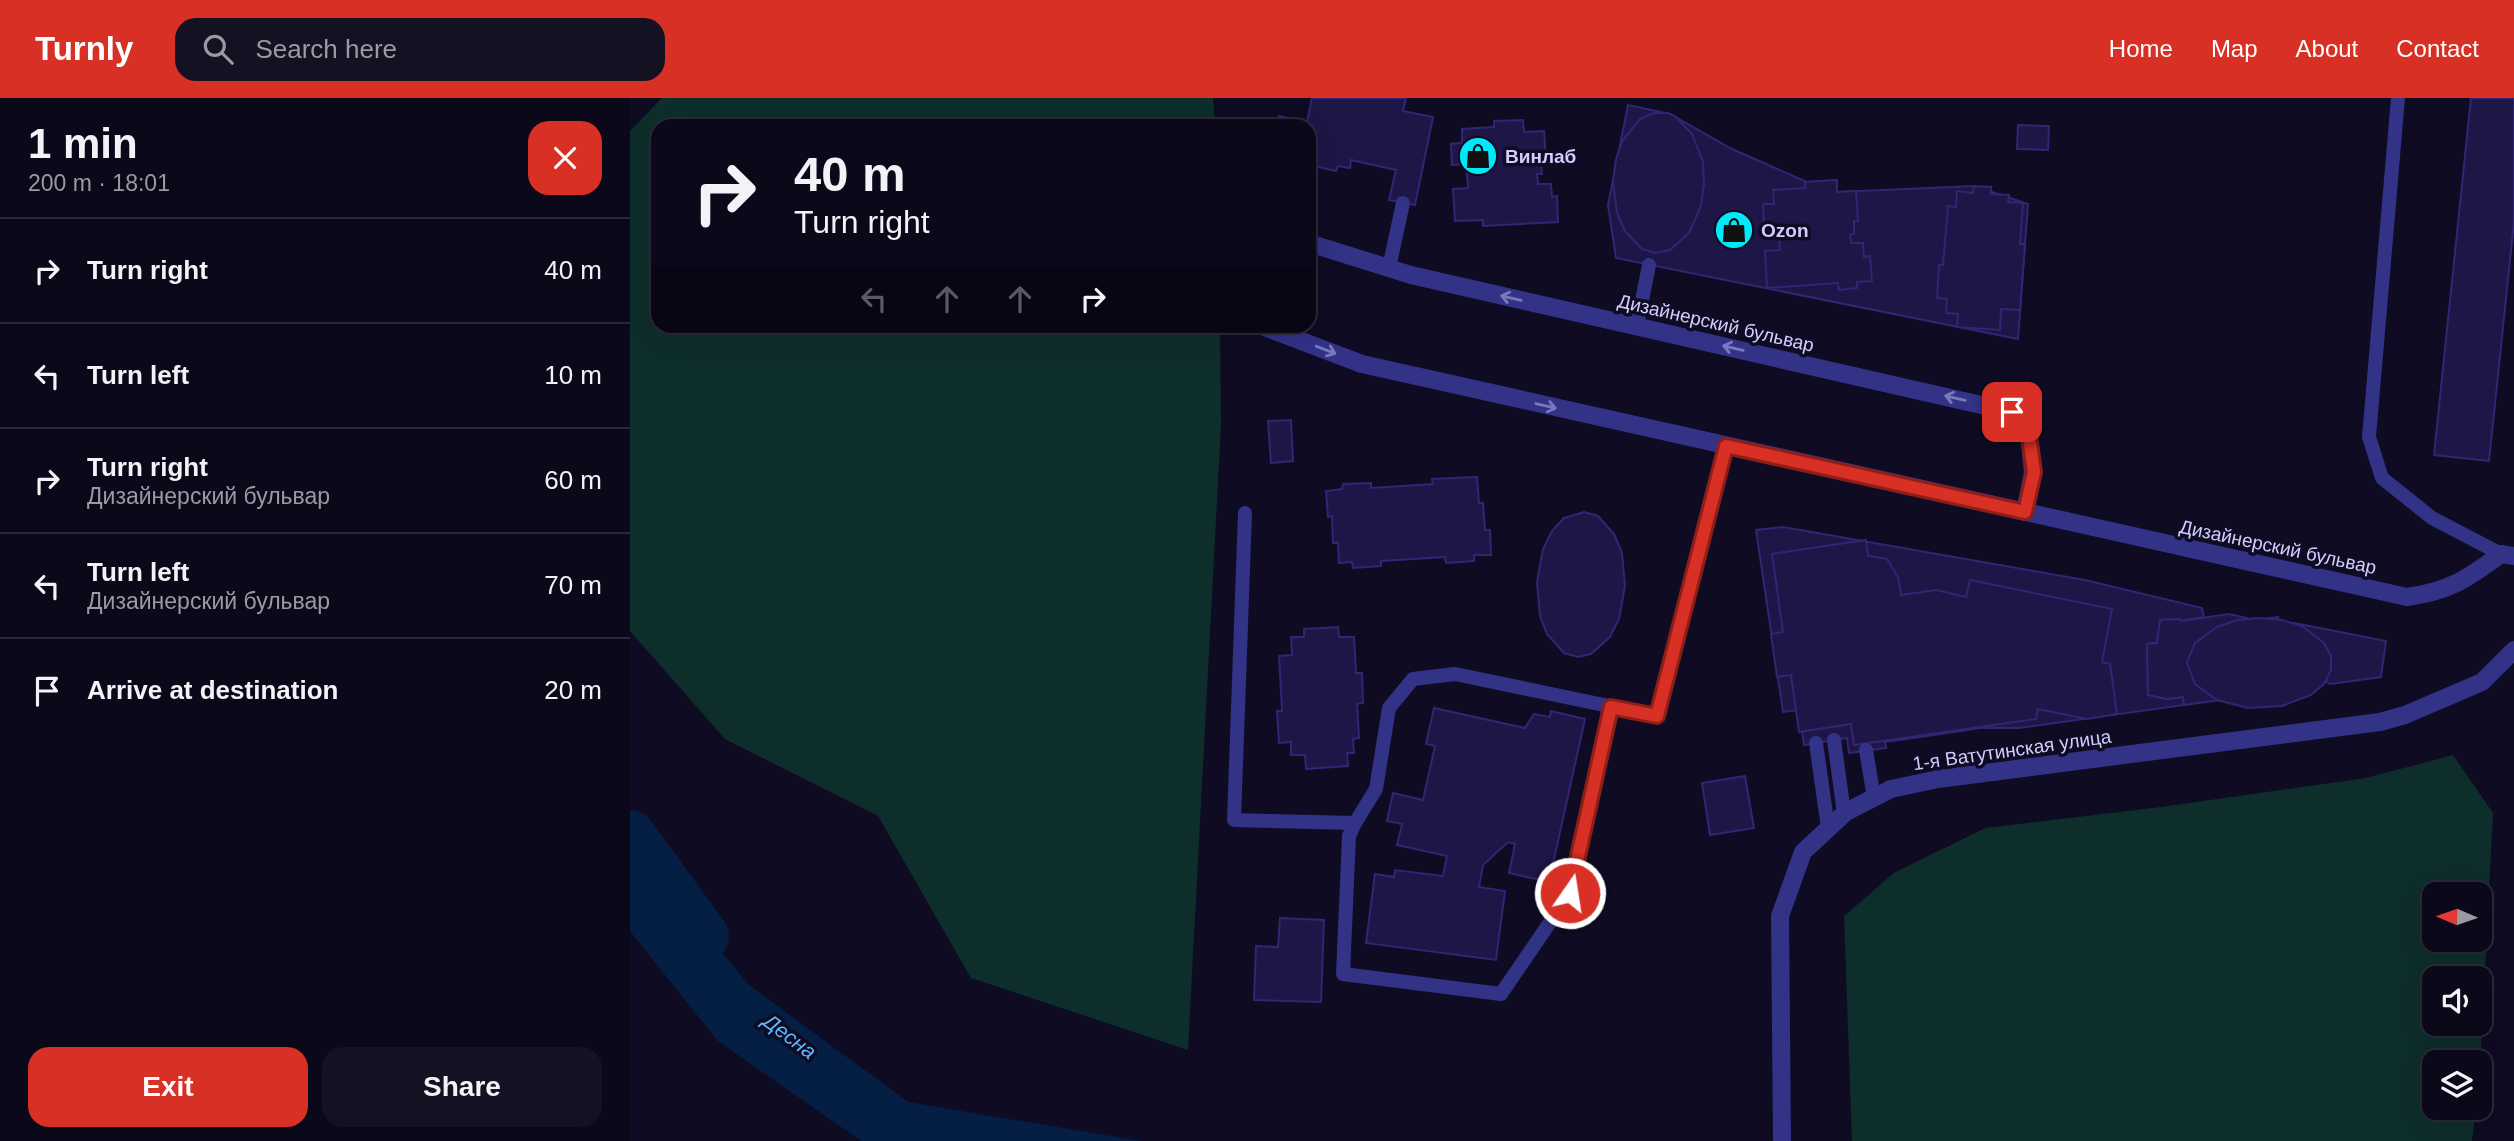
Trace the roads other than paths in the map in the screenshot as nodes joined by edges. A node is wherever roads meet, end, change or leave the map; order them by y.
1 (2398, 98) edge
2 (1403, 203) dead end
3 (1316, 245) edge
4 (1649, 265) dead end
5 (1389, 268) junction
6 (1637, 326) junction
7 (1280, 333) edge
8 (1726, 446) junction
9 (2025, 512) junction
10 (1245, 513) dead end
11 (2508, 555) edge
12 (2514, 650) edge
13 (1611, 707) junction
14 (1834, 740) dead end
15 (1816, 743) dead end
16 (1866, 750) dead end
17 (1874, 798) junction
18 (1844, 813) junction
19 (1355, 823) junction
20 (1828, 828) junction
21 (1782, 1139) edge

1 - 11 lane
2 - 5 lane
3 - 5 street, Дизайнерский бульвар
4 - 6 lane
6 -> 5 street, Дизайнерский бульвар
9 -> 6 street, Дизайнерский бульвар
7 -> 8 street, Дизайнерский бульвар
8 - 9 street, Дизайнерский бульвар
8 - 13 lane
9 - 11 street, Дизайнерский бульвар
10 - 19 lane
12 - 17 street, 1-я Ватутинская улица
13 - 19 lane
13 - 19 lane
14 - 18 lane
15 - 20 lane
16 - 17 lane
17 - 18 street, 1-я Ватутинская улица
18 - 20 street, 1-я Ватутинская улица
20 - 21 street, 1-я Ватутинская улица

